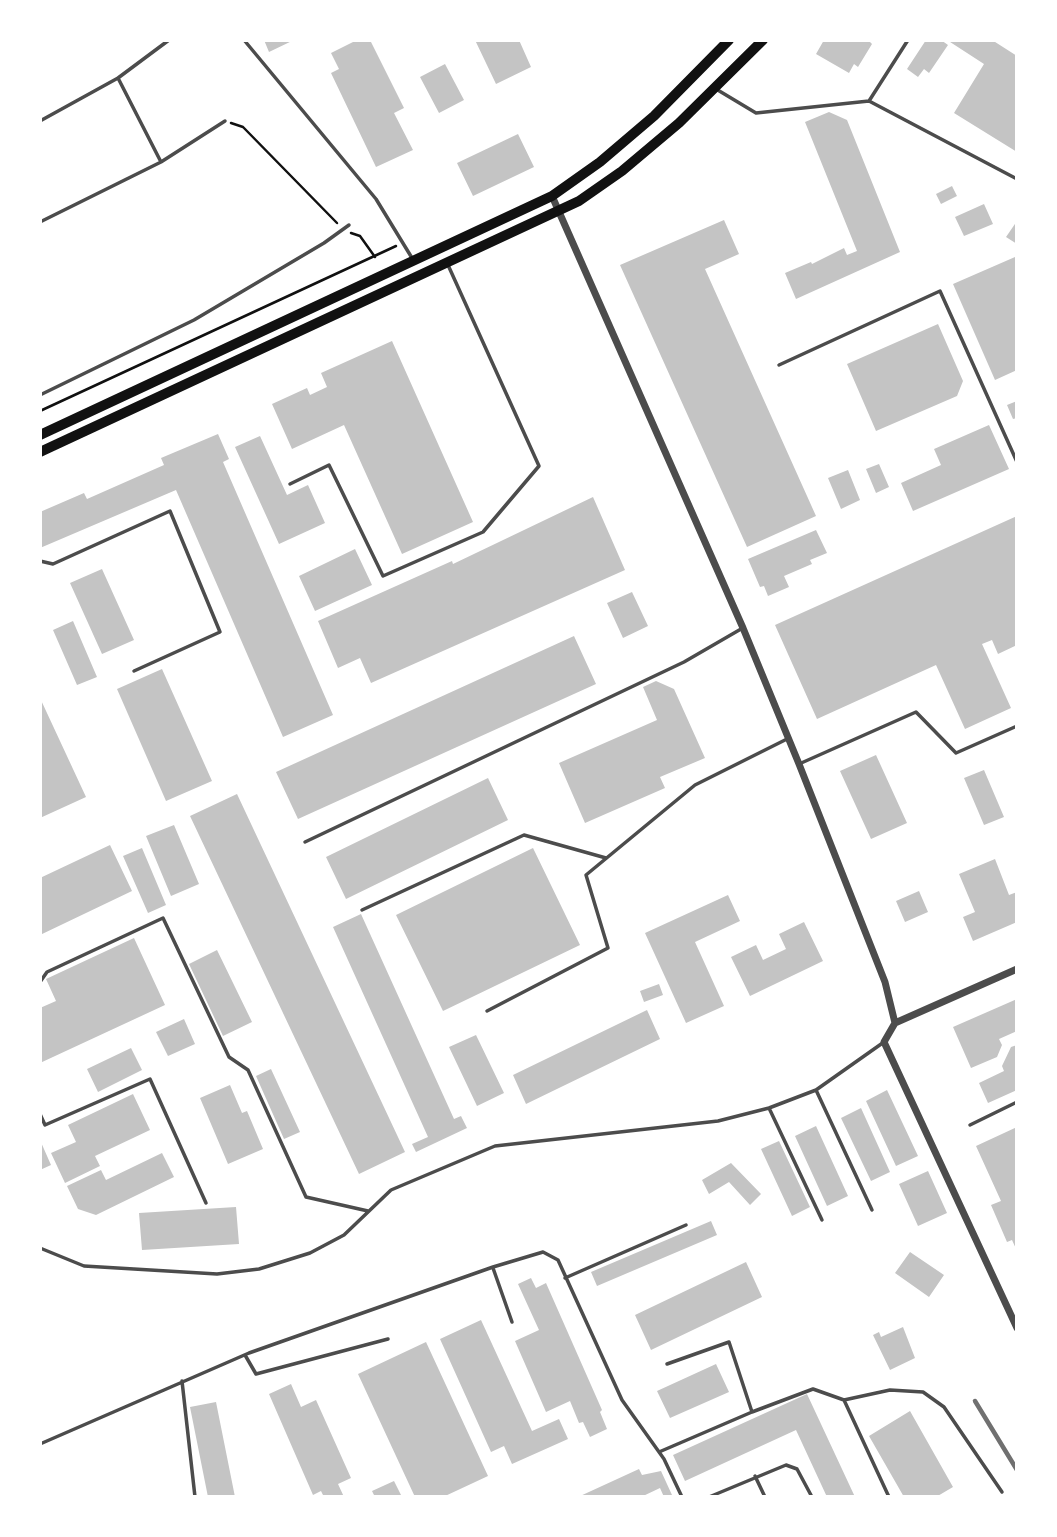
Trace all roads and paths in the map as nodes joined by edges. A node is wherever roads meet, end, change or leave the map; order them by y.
1 (169, 40) edge
2 (244, 40) edge
3 (729, 40) edge
4 (763, 40) edge
5 (908, 40) edge
6 (118, 78) junction
7 (716, 89) junction
8 (869, 102) junction
9 (40, 121) edge
10 (225, 121) joint
11 (161, 162) junction
12 (1017, 179) edge
13 (552, 197) junction
14 (559, 212) junction
15 (40, 222) edge
16 (349, 225) dead end
17 (343, 229) junction
18 (402, 242) junction
19 (375, 257) junction
20 (413, 260) junction
21 (447, 264) junction
22 (779, 365) dead end
23 (40, 396) edge
24 (40, 411) edge
25 (40, 435) edge
26 (40, 452) edge
27 (1017, 462) edge
28 (290, 484) dead end
29 (40, 561) edge
30 (743, 628) junction
31 (134, 671) dead end
32 (1017, 726) edge
33 (789, 738) junction
34 (799, 764) junction
35 (306, 842) dead end
36 (607, 858) junction
37 (362, 910) dead end
38 (1017, 969) edge
39 (40, 982) edge
40 (487, 1011) dead end
41 (895, 1023) junction
42 (884, 1042) junction
43 (816, 1090) junction
44 (1017, 1102) edge
45 (769, 1108) junction
46 (40, 1114) edge
47 (970, 1125) dead end
48 (206, 1203) dead end
49 (872, 1210) dead end
50 (368, 1211) junction
51 (822, 1220) dead end
52 (686, 1225) dead end
53 (40, 1248) edge
54 (493, 1267) junction
55 (565, 1278) junction
56 (1014, 1314) edge
57 (512, 1322) dead end
58 (1017, 1328) edge
59 (388, 1339) dead end
60 (245, 1355) junction
61 (667, 1364) dead end
62 (182, 1381) junction
63 (844, 1400) junction
64 (752, 1412) junction
65 (40, 1444) edge
66 (659, 1451) junction
67 (755, 1476) junction
68 (1002, 1492) dead end
69 (195, 1497) edge
70 (682, 1497) edge
71 (709, 1497) edge
72 (765, 1497) edge
73 (812, 1497) edge
74 (889, 1497) edge

1 - 6 lane
2 - 18 lane
3 - 13 highway
4 - 7 highway
5 - 8 lane
6 - 9 lane
6 - 11 lane
7 - 8 lane
7 - 14 highway
8 - 12 lane
10 - 11 lane
10 - 17 path
11 - 15 lane
13 - 14 street
13 - 20 highway
14 - 21 highway
14 - 30 street
16 - 17 lane
17 - 19 path
17 - 23 lane
18 - 19 path
18 - 20 lane
19 - 24 path
20 - 25 highway
21 - 26 highway
21 - 28 lane
22 - 27 lane
29 - 31 lane
30 - 33 street
30 - 35 lane
32 - 34 lane
33 - 34 street
33 - 36 lane
34 - 41 street
36 - 37 lane
36 - 40 lane
38 - 41 street
39 - 50 lane
41 - 42 street
42 - 43 lane
42 - 56 street
43 - 45 lane
43 - 49 lane
44 - 47 lane
45 - 50 lane
45 - 51 lane
46 - 48 lane
50 - 53 lane
52 - 55 lane
54 - 55 lane
54 - 57 lane
54 - 60 lane
55 - 66 lane
56 - 58 street
59 - 60 lane
60 - 62 lane
61 - 64 lane
62 - 65 lane
62 - 69 lane
63 - 64 lane
63 - 68 lane
63 - 74 lane
64 - 66 lane
66 - 70 lane
67 - 71 lane
67 - 72 lane
67 - 73 lane

